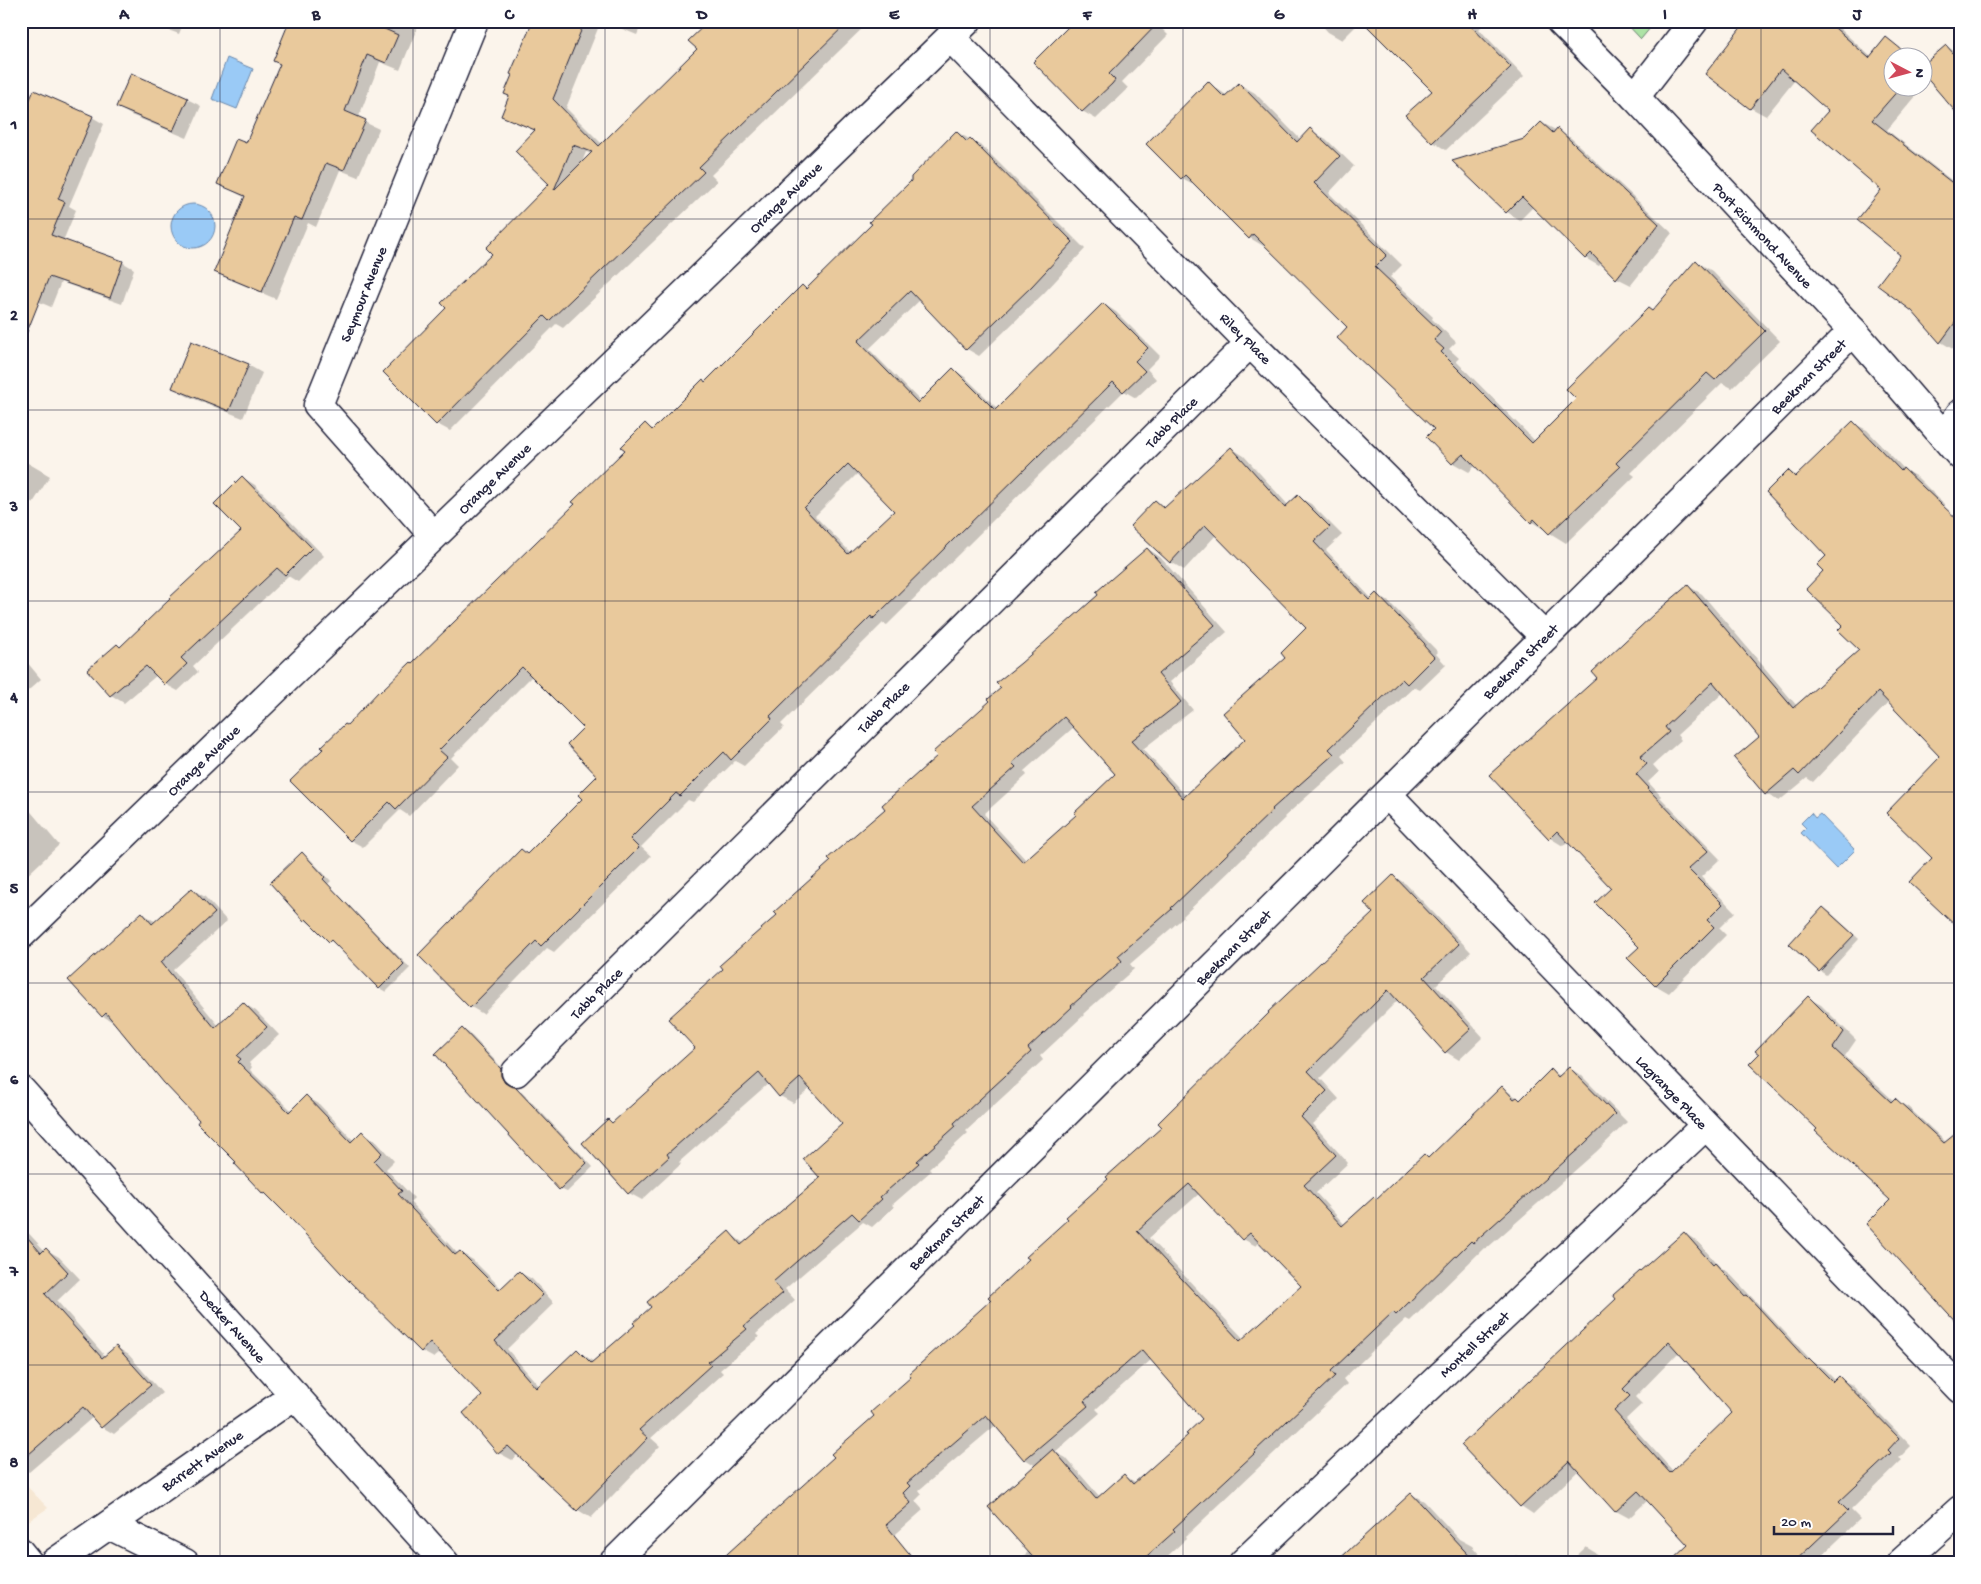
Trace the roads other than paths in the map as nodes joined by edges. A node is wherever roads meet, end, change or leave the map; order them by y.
1 (474, 21) edge
2 (1560, 21) edge
3 (1694, 21) edge
4 (959, 29) edge
5 (1635, 97) junction
6 (1853, 331) junction
7 (1250, 342) junction
8 (1960, 414) edge
9 (1952, 446) edge
10 (434, 536) junction
11 (1545, 637) junction
12 (1386, 794) junction
13 (21, 936) edge
14 (516, 1072) dead end
15 (21, 1090) edge
16 (1705, 1126) junction
17 (1960, 1388) edge
18 (295, 1395) junction
19 (1960, 1510) edge
20 (109, 1525) junction
21 (21, 1546) edge
22 (35, 1563) edge
23 (54, 1563) edge
24 (186, 1563) edge
25 (445, 1563) edge
26 (613, 1563) edge
27 (1243, 1563) edge
28 (1901, 1563) edge

1 - 10 street, Seymour Avenue
2 - 5 street, Port Richmond Avenue
3 - 5 street
4 - 7 street, Riley Place
4 - 10 street, Orange Avenue
5 - 6 street, Port Richmond Avenue
6 - 9 street, Port Richmond Avenue
6 - 11 street, Beekman Street
7 - 11 street, Riley Place
7 - 14 street, Tabb Place
8 - 9 street
10 - 13 street, Orange Avenue
11 - 12 street, Beekman Street
12 - 16 street, Lagrange Place
12 - 26 street, Beekman Street
15 - 18 street, Decker Avenue
16 - 17 street, Lagrange Place
16 - 27 street, Montell Street
18 - 20 street, Barrett Avenue
18 - 25 street, Decker Avenue
19 - 28 street
20 - 23 street, Barrett Avenue
20 - 24 street
21 - 22 lane

